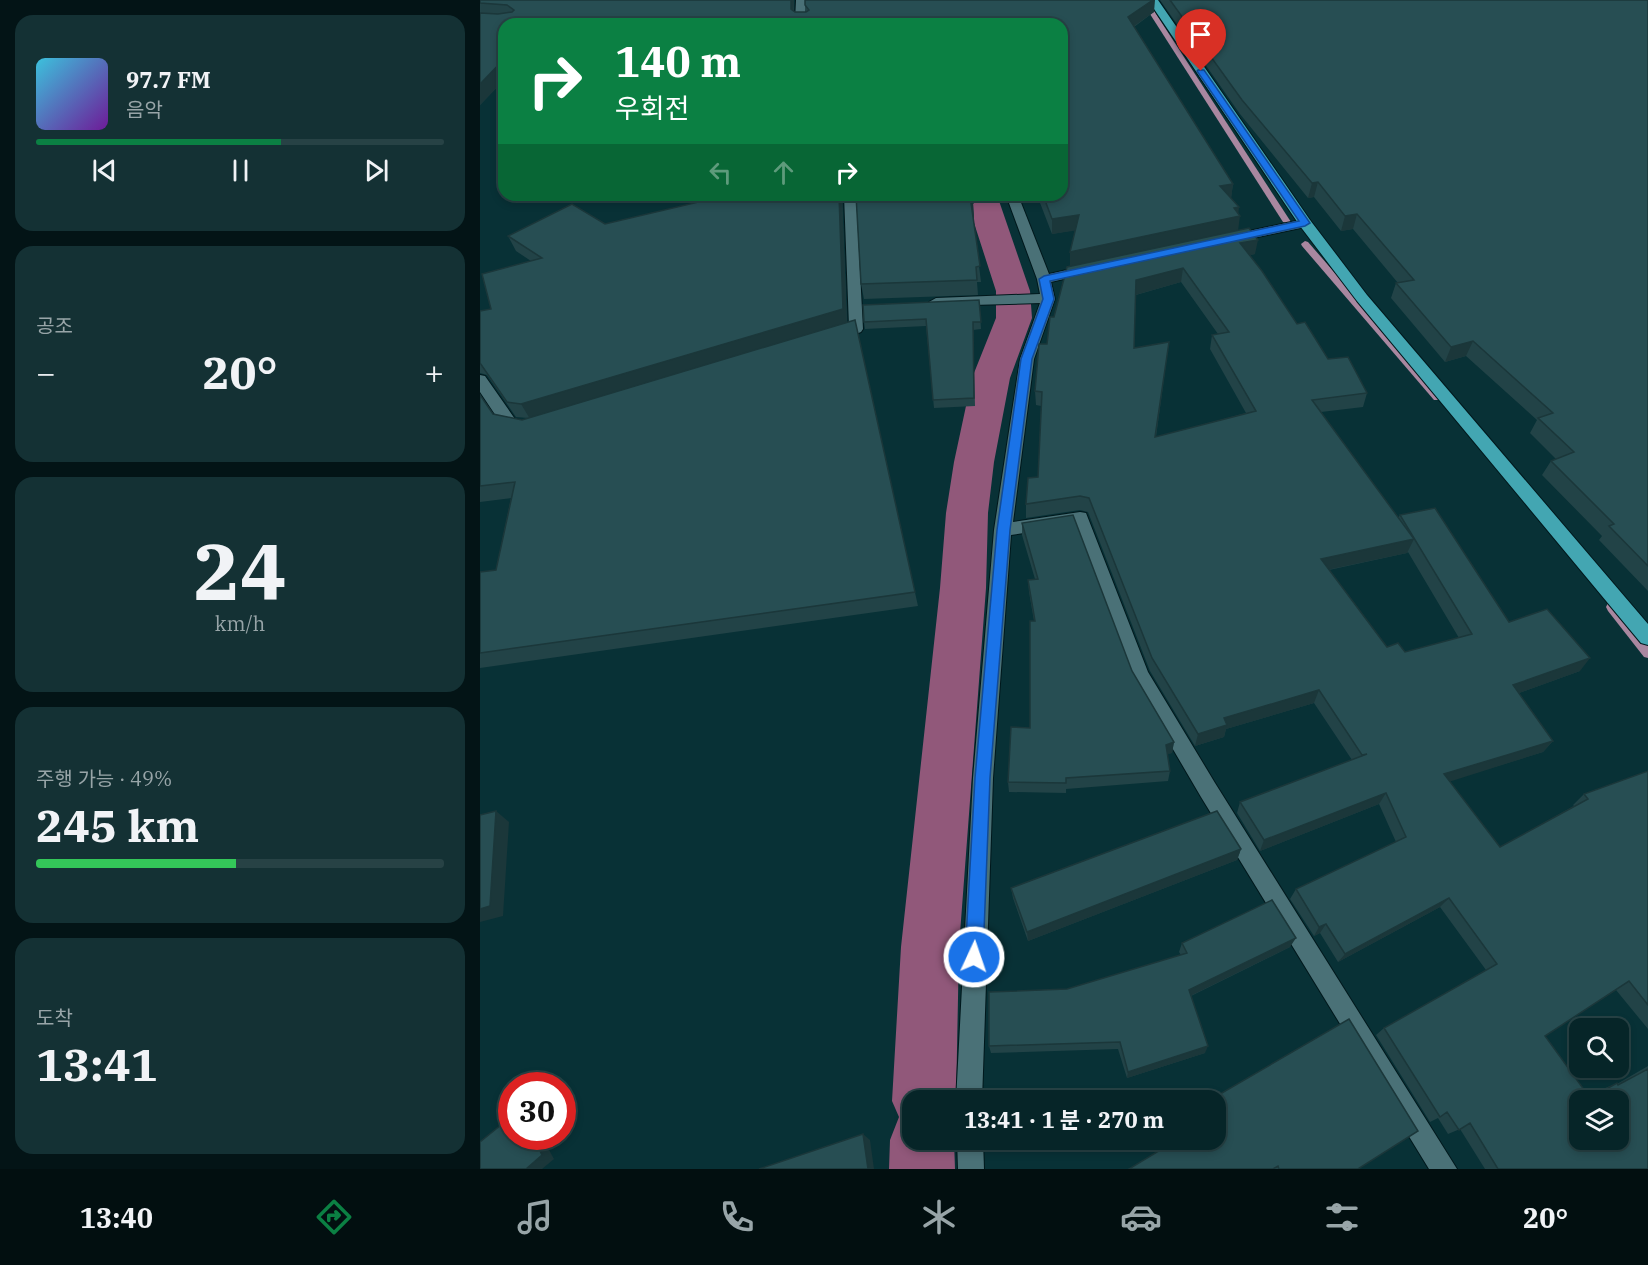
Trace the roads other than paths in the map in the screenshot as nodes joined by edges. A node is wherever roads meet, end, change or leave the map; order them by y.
1 (801, 0) edge
2 (1153, 0) edge
3 (800, 18) edge
4 (851, 201) edge
5 (1014, 201) edge
6 (1305, 223) junction
7 (1214, 242) edge
8 (1101, 267) edge
9 (1044, 279) junction
10 (1040, 298) junction
11 (923, 303) edge
12 (825, 340) edge
13 (480, 380) edge
14 (542, 424) edge
15 (1003, 530) junction
16 (1648, 637) edge
17 (969, 1090) edge
18 (970, 1150) edge
19 (971, 1169) edge
20 (1444, 1169) edge

1 - 3 street
2 - 6 main road
4 - 12 street
5 - 9 street
6 - 7 street
6 - 16 main road
8 - 9 street
9 - 10 street
10 - 11 street
10 - 15 street
13 - 14 street
15 - 17 street
15 - 20 street
18 - 19 street

